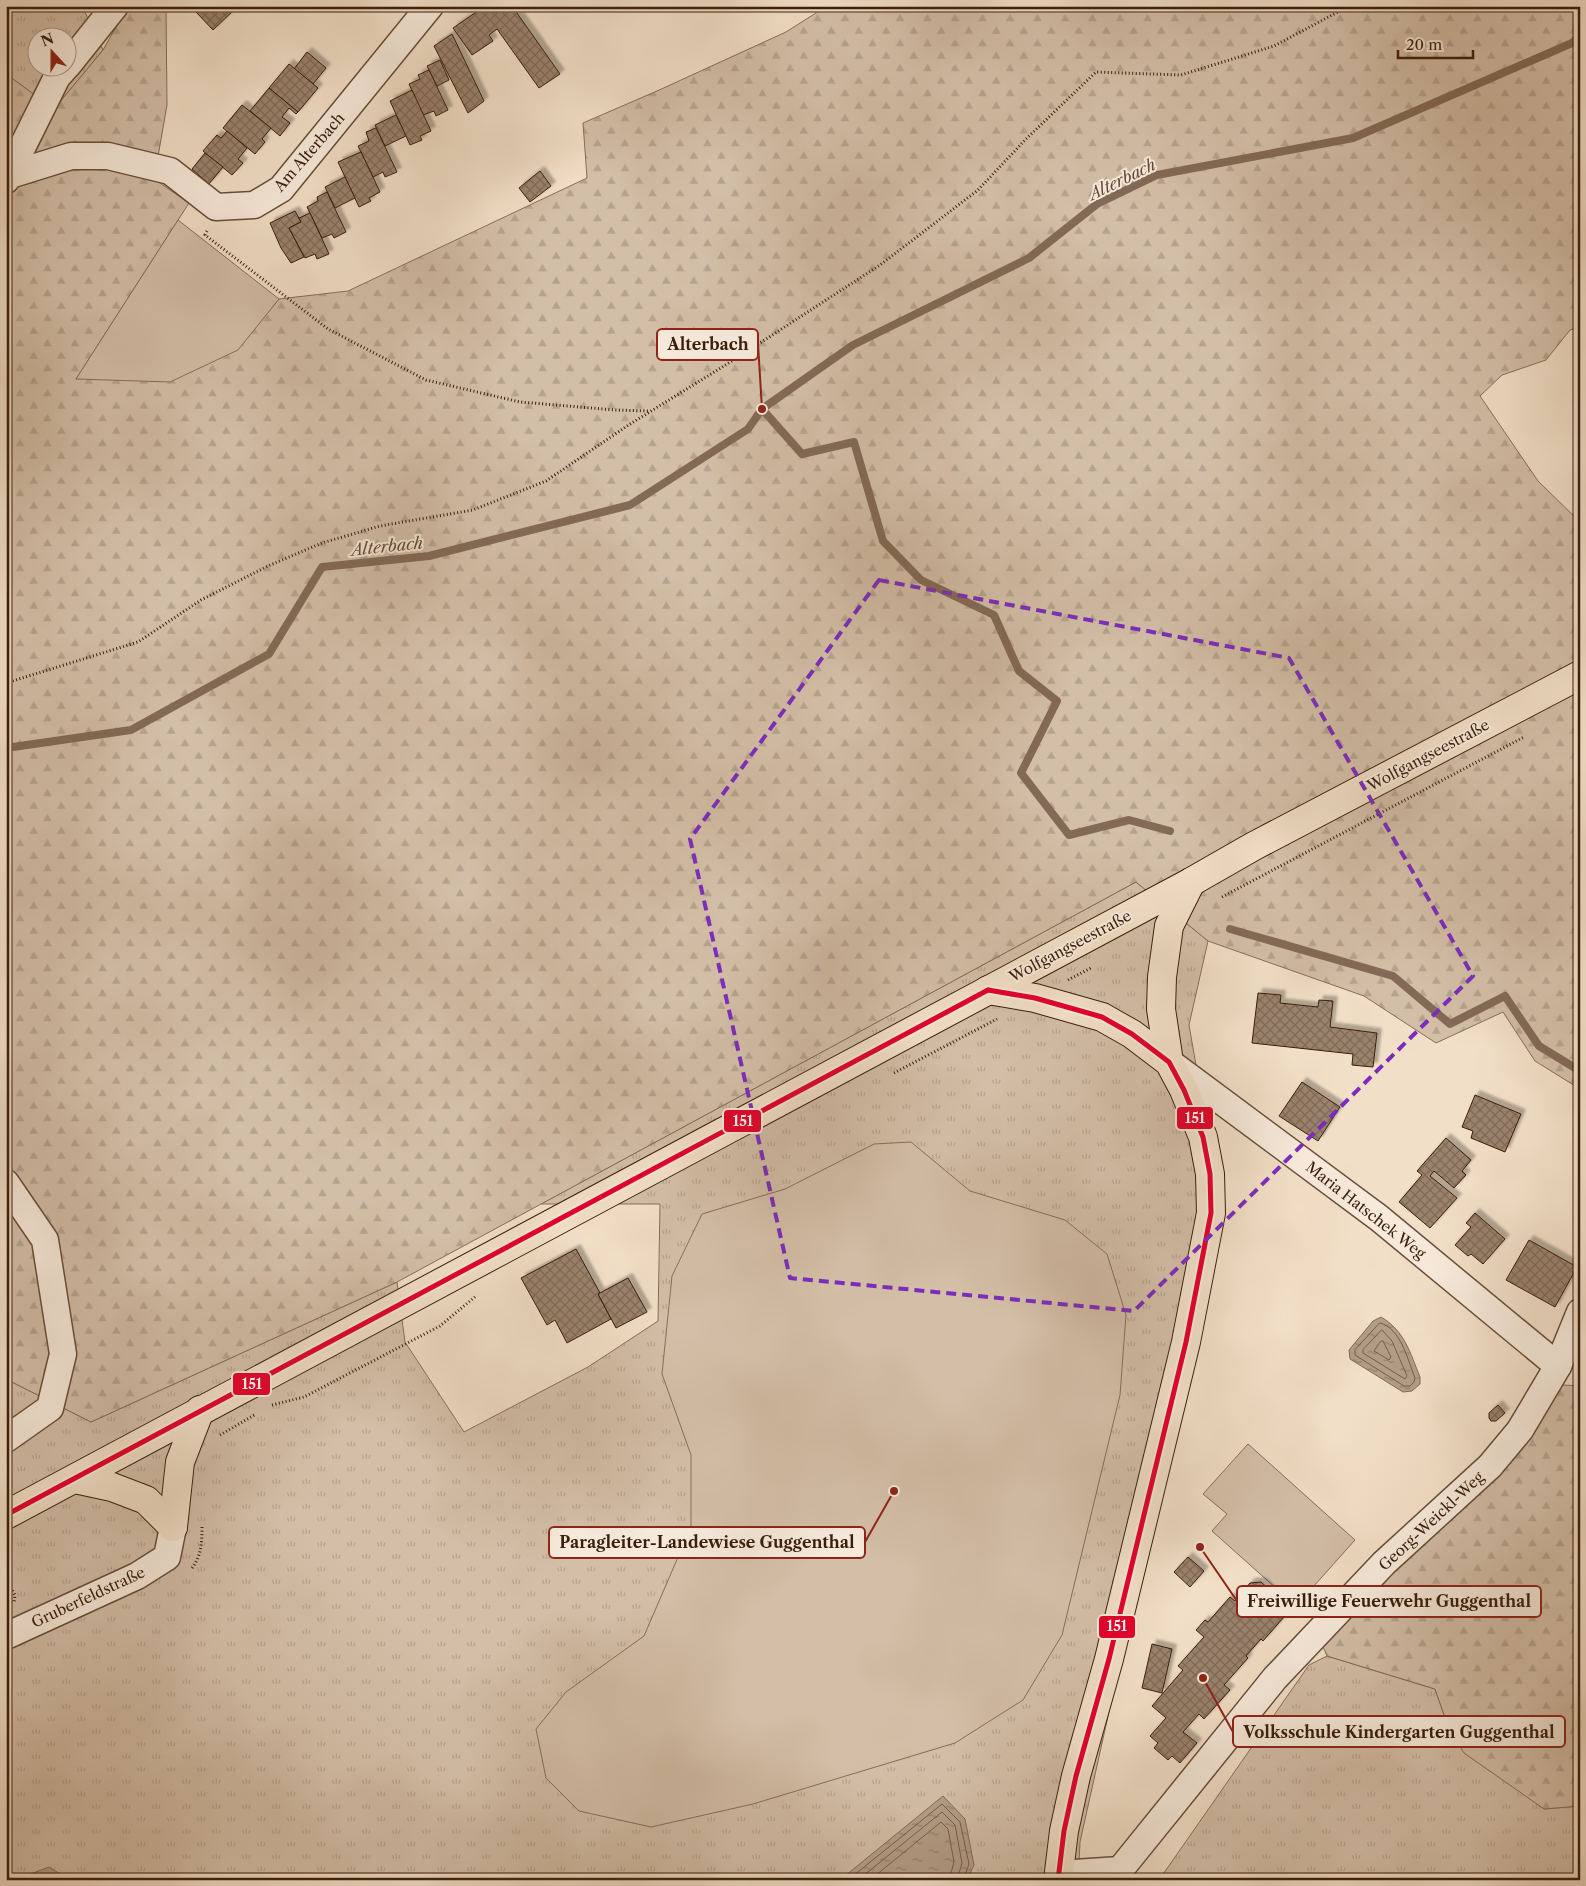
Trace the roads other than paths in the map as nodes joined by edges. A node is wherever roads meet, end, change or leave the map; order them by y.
1 (115, 6) edge
2 (430, 6) edge
3 (78, 51) edge
4 (58, 78) edge
5 (8, 178) edge
6 (1580, 675) edge
7 (1191, 882) junction
8 (988, 990) junction
9 (1169, 1062) junction
10 (6, 1183) edge
11 (1580, 1312) edge
12 (1558, 1366) junction
13 (200, 1410) junction
14 (6, 1440) edge
15 (75, 1479) junction
16 (6, 1515) edge
17 (173, 1527) junction
18 (6, 1636) edge
19 (1058, 1877) edge

1 - 3 street
2 - 5 street, Am Alterbach
4 - 5 street
6 - 7 main road, Wolfgangseestraße
7 - 8 main road, Wolfgangseestraße
7 - 9 main road
8 - 9 main road
8 - 13 main road, Wolfgangseestraße
9 - 12 street, Maria Hatschek Weg
9 - 19 main road
10 - 14 street
11 - 12 street, Georg-Weickl-Weg
12 - 19 street, Georg-Weickl-Weg
13 - 15 main road, Wolfgangseestraße
13 - 17 main road
15 - 16 main road, Wolfgangseestraße
15 - 17 main road
17 - 18 street, Gruberfeldstraße

